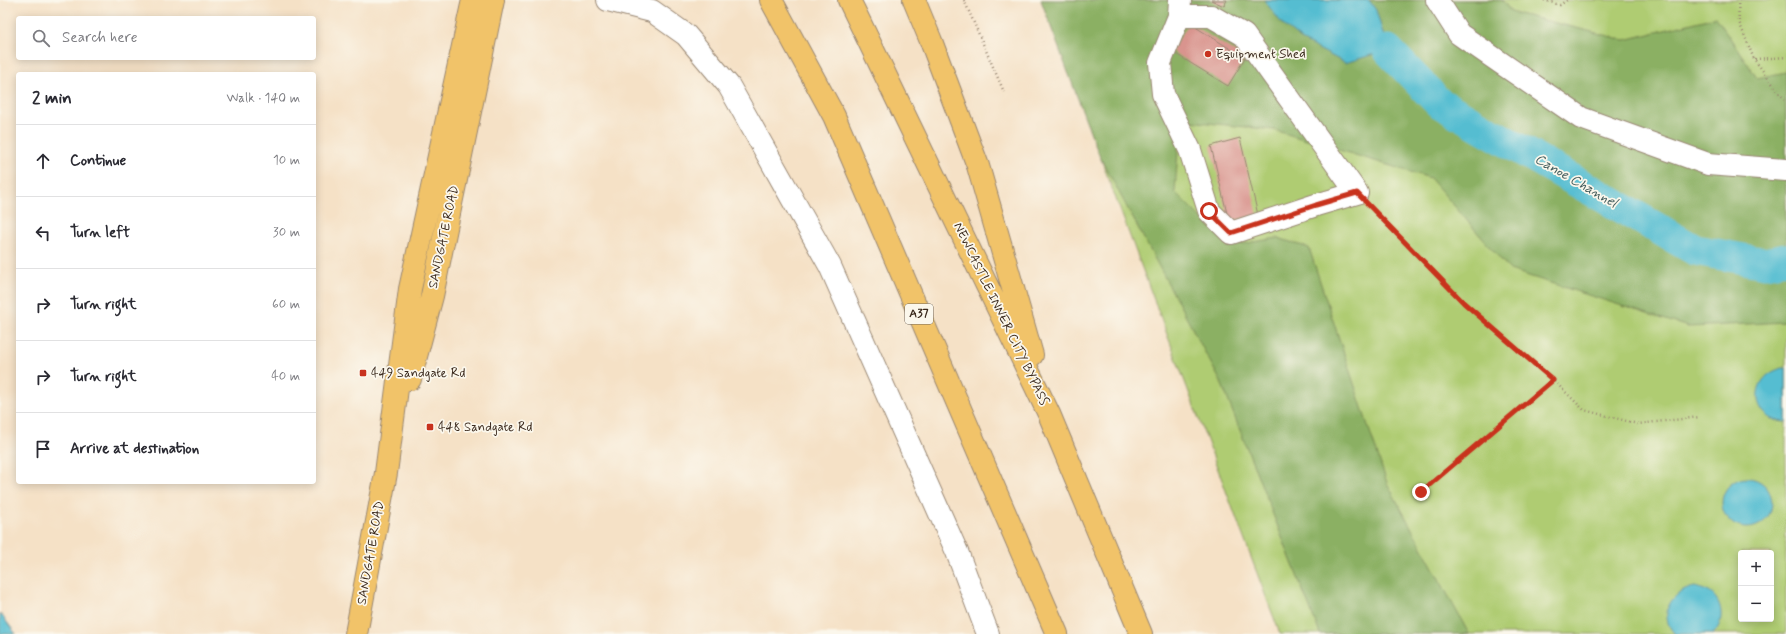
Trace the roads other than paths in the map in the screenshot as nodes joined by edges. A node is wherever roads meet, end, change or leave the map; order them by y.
1 (473, 0) edge
2 (493, 0) edge
3 (608, 0) edge
4 (771, 0) edge
5 (850, 0) edge
6 (914, 0) edge
7 (1437, 0) edge
8 (1180, 8) edge
9 (1786, 170) edge
10 (1049, 414) junction
11 (386, 473) junction
12 (356, 634) edge
13 (988, 634) edge
14 (1057, 634) edge
15 (1141, 634) edge

1 - 11 main road, SANDGATE ROAD
2 - 11 main road, SANDGATE ROAD
3 - 13 lane
4 - 14 main road, A37
5 - 10 main road, NEWCASTLE INNER CITY BYPASS
6 - 10 main road
7 - 9 lane
8 - 8 lane
10 - 15 main road, NEWCASTLE INNER CITY BYPASS
11 - 12 main road, SANDGATE ROAD

